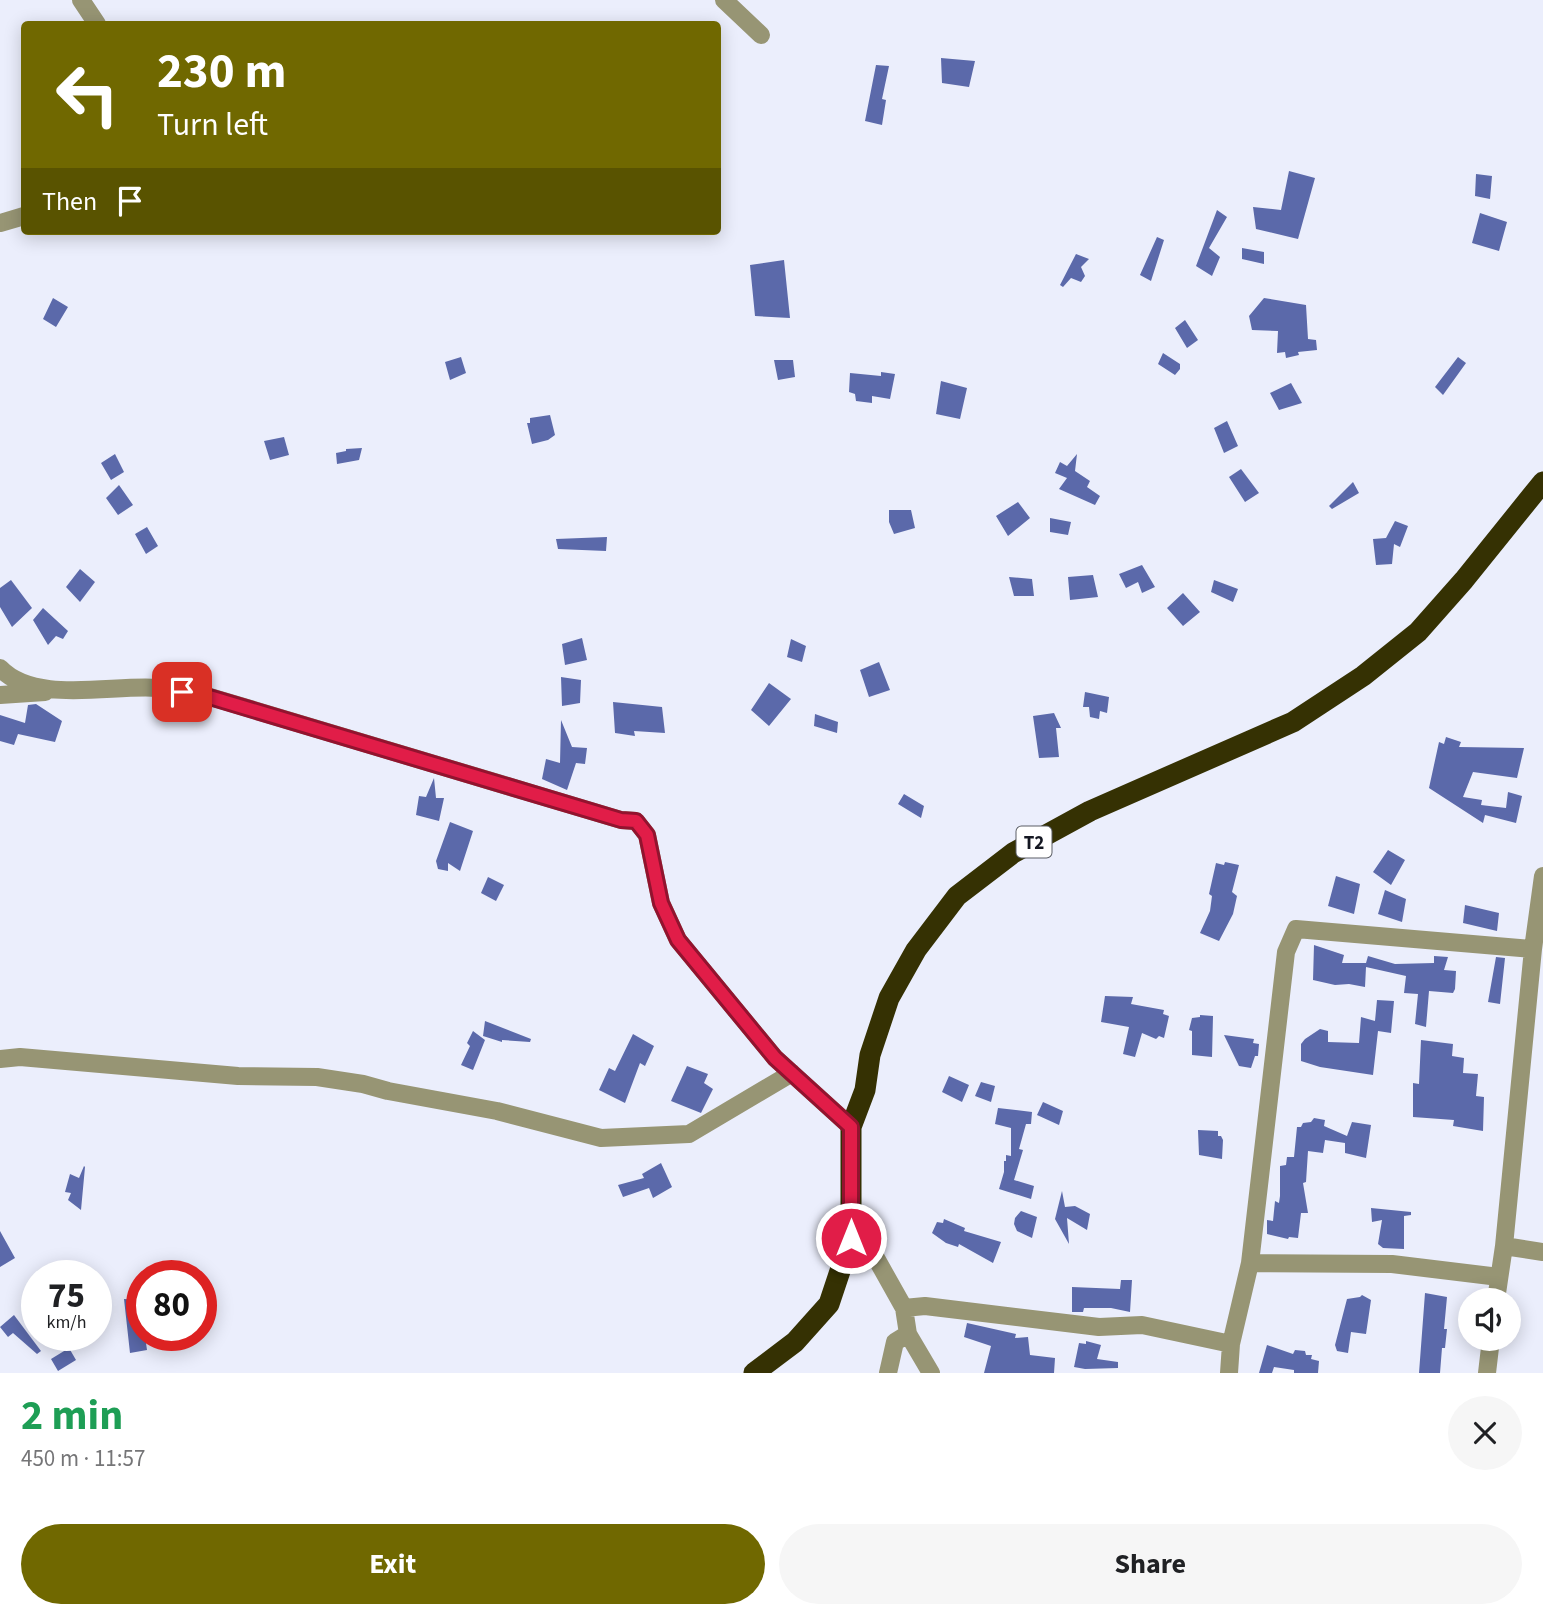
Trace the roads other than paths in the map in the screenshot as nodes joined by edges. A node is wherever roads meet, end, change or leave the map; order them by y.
1 (81, 0) edge
2 (724, 0) edge
3 (95, 21) edge
4 (761, 35) dead end
5 (21, 217) edge
6 (0, 223) edge
7 (1543, 482) edge
8 (0, 668) edge
9 (59, 691) junction
10 (0, 695) edge
11 (1543, 876) edge
12 (1533, 949) junction
13 (0, 1059) edge
14 (792, 1073) junction
15 (851, 1127) junction
16 (851, 1238) junction
17 (1504, 1246) junction
18 (1543, 1252) edge
19 (1250, 1263) junction
20 (1499, 1277) junction
21 (1498, 1288) edge
22 (904, 1308) junction
23 (908, 1335) junction
24 (1231, 1344) junction
25 (1490, 1351) edge
26 (754, 1373) edge
27 (888, 1373) edge
28 (931, 1373) edge
29 (1229, 1373) edge
30 (1487, 1373) edge

1 - 3 street
2 - 4 street
5 - 6 street
7 - 15 highway, T2
8 - 9 street
9 - 10 street
9 - 14 street
11 - 12 street
12 - 17 street
12 - 19 street
13 - 14 street
14 - 15 street
15 - 16 highway, T2
16 - 22 street
16 - 26 highway, T2
17 - 18 street
17 - 20 street
19 - 20 street
19 - 24 street
20 - 21 street
22 - 23 street
22 - 24 street
23 - 27 street
23 - 28 street
24 - 29 street
25 - 30 street

